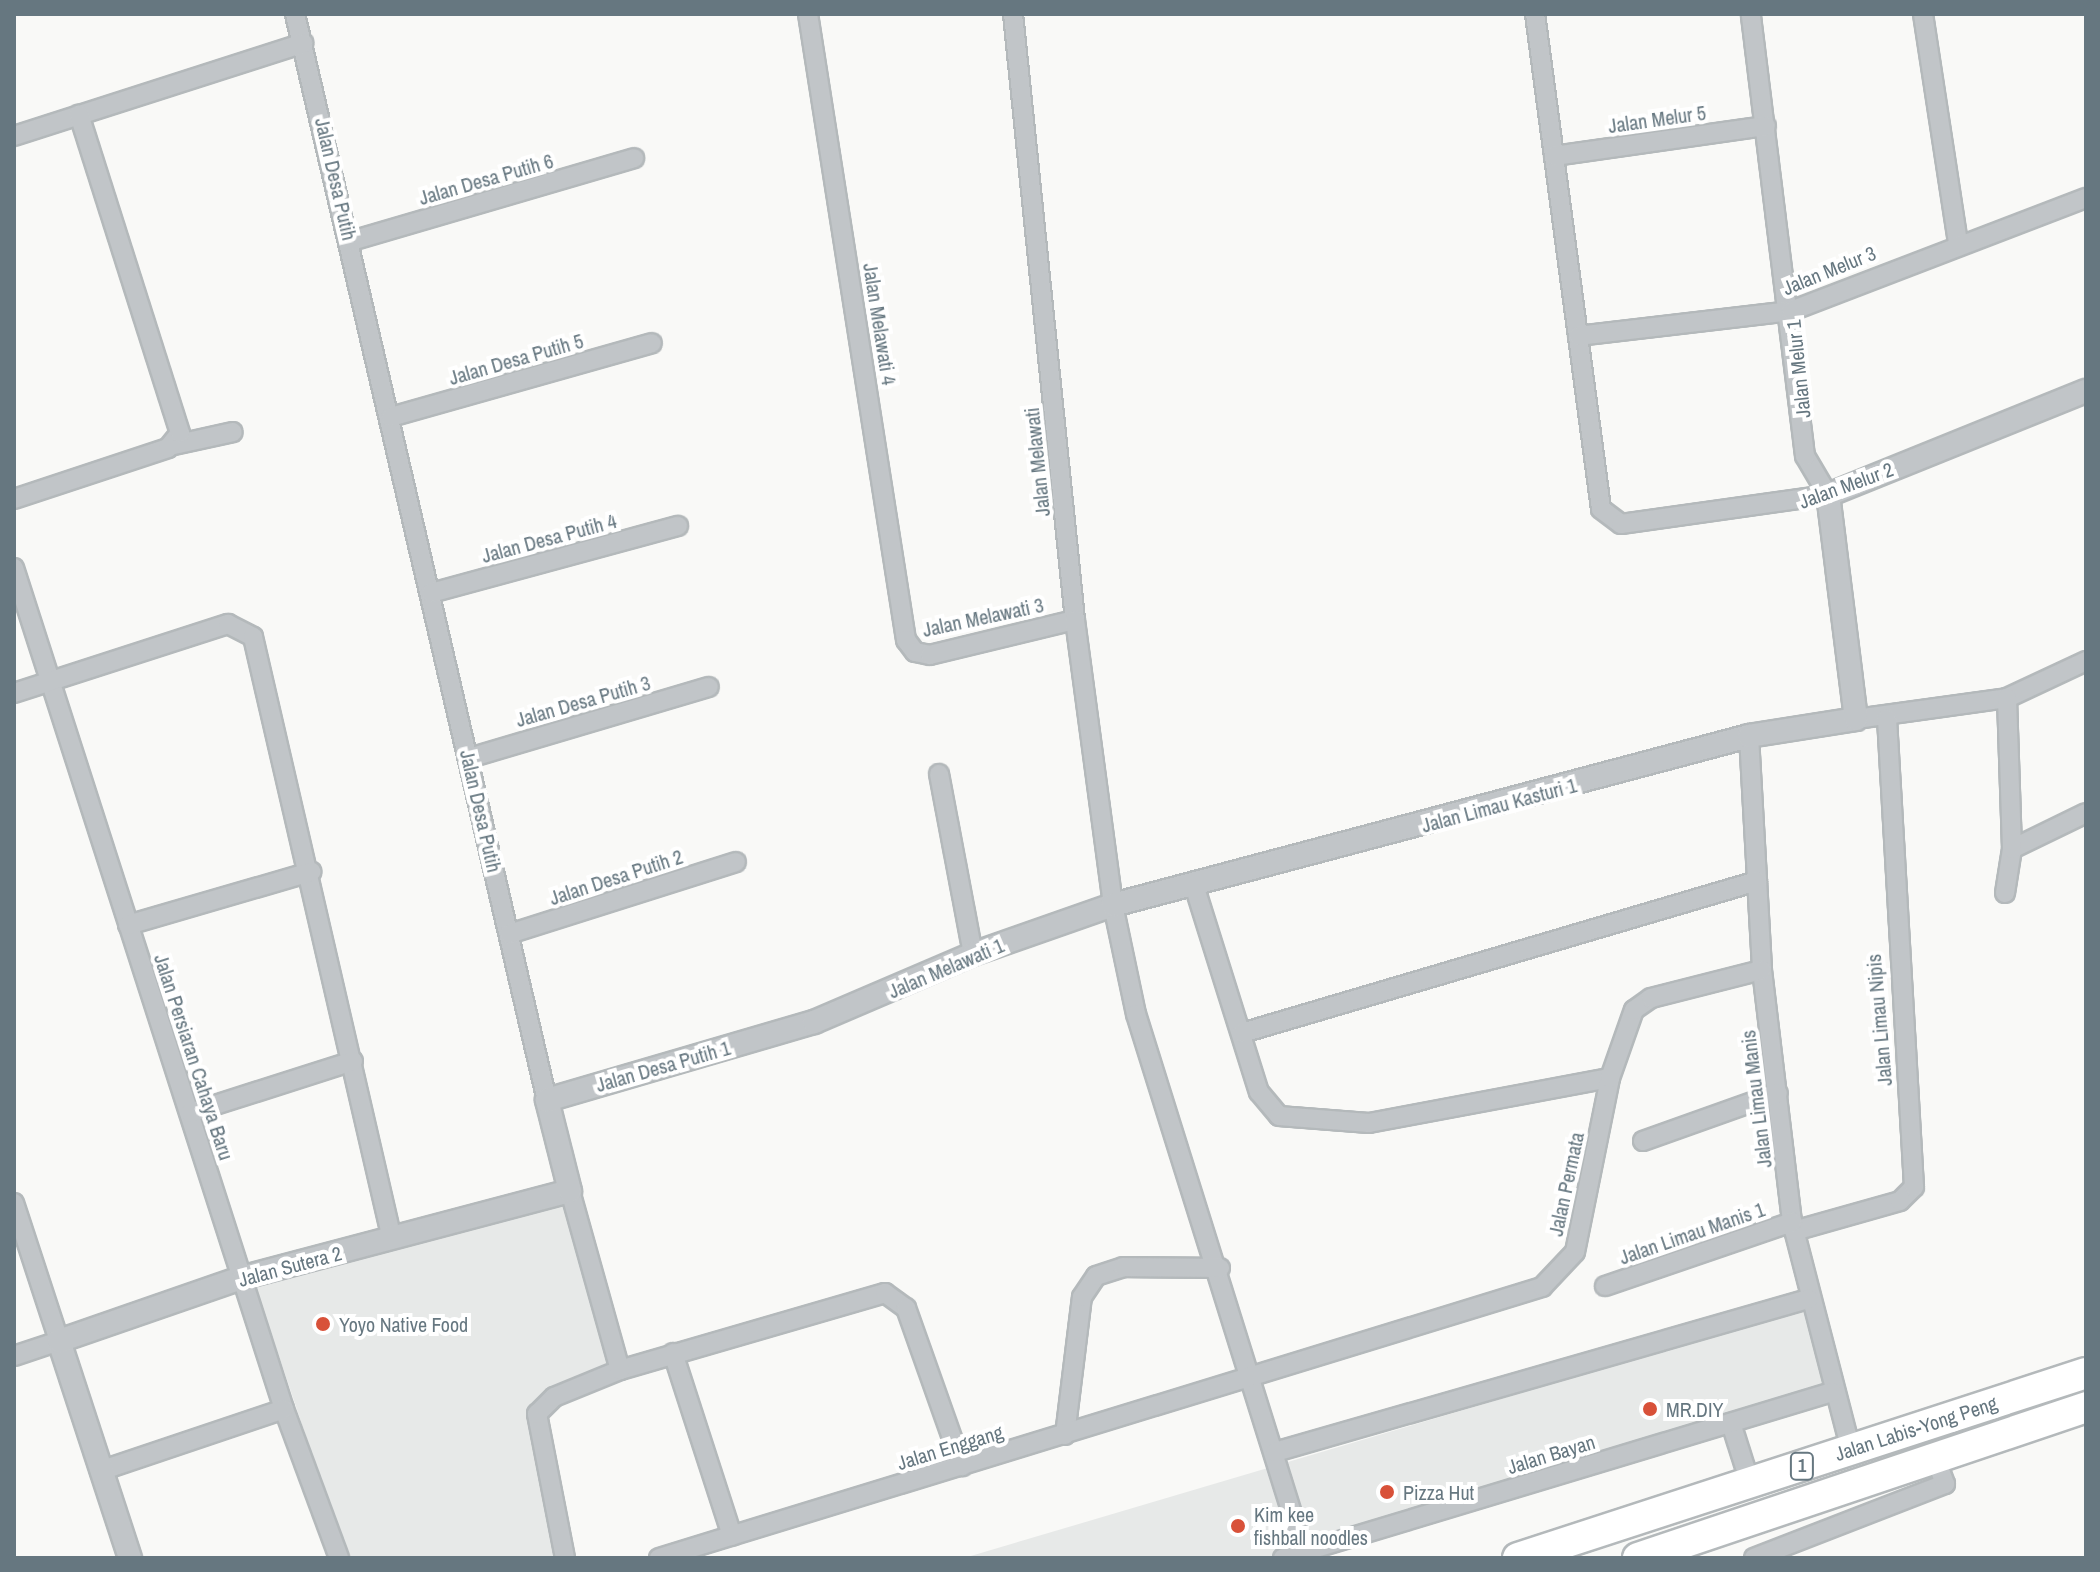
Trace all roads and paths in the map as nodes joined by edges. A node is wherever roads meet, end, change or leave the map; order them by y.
1 (295, 14) edge
2 (808, 14) edge
3 (1013, 14) edge
4 (1535, 14) edge
5 (1751, 14) edge
6 (1923, 14) edge
7 (303, 43) junction
8 (79, 115) junction
9 (1766, 126) junction
10 (14, 136) edge
11 (1554, 156) junction
12 (634, 158) dead end
13 (2086, 198) edge
14 (351, 241) junction
15 (1958, 242) junction
16 (1791, 311) junction
17 (1578, 336) junction
18 (652, 343) dead end
19 (2086, 391) edge
20 (391, 417) junction
21 (233, 432) dead end
22 (174, 445) junction
23 (1828, 495) junction
24 (14, 499) edge
25 (678, 526) dead end
26 (14, 568) edge
27 (431, 593) junction
28 (1075, 620) junction
29 (906, 640) joint
30 (2086, 661) edge
31 (53, 681) junction
32 (709, 687) dead end
33 (14, 693) edge
34 (2007, 698) junction
35 (1856, 719) junction
36 (1887, 719) junction
37 (1749, 736) junction
38 (469, 758) junction
39 (939, 774) dead end
40 (2086, 813) edge
41 (2012, 849) junction
42 (736, 862) dead end
43 (311, 872) junction
44 (1757, 881) junction
45 (1194, 885) junction
46 (2005, 893) dead end
47 (1113, 905) junction
48 (128, 925) junction
49 (509, 934) junction
50 (973, 954) junction
51 (1762, 970) junction
52 (778, 1032) joint
53 (1246, 1048) junction
54 (353, 1061) junction
55 (1610, 1078) junction
56 (1778, 1093) junction
57 (547, 1100) junction
58 (190, 1113) junction
59 (1643, 1141) dead end
60 (570, 1191) junction
61 (14, 1203) edge
62 (1793, 1227) junction
63 (392, 1239) junction
64 (1220, 1268) junction
65 (244, 1277) junction
66 (1605, 1286) dead end
67 (1808, 1299) junction
68 (59, 1341) junction
69 (673, 1353) junction
70 (14, 1356) edge
71 (620, 1370) junction
72 (2086, 1373) edge
73 (1253, 1378) junction
74 (1832, 1392) junction
75 (2086, 1407) edge
76 (284, 1409) junction
77 (1731, 1423) junction
78 (1065, 1435) junction
79 (1851, 1450) junction
80 (1275, 1452) junction
81 (962, 1466) junction
82 (1940, 1470) junction
83 (100, 1471) junction
84 (1750, 1483) junction
85 (732, 1536) junction
86 (1306, 1555) edge
87 (130, 1558) edge
88 (339, 1558) edge
89 (565, 1558) edge
90 (659, 1558) edge
91 (1283, 1558) edge
92 (1518, 1558) edge
93 (1638, 1558) edge
94 (1754, 1558) edge

1 - 7 street, Jalan Desa Putih
2 - 29 street, Jalan Melawati 4
3 - 28 street, Jalan Melawati
4 - 11 street
5 - 9 street, Jalan Melur 1
6 - 15 street
7 - 8 street
7 - 14 street, Jalan Desa Putih
8 - 10 street
8 - 22 street
9 - 11 street, Jalan Melur 5
9 - 16 street, Jalan Melur 1
11 - 17 street
12 - 14 street, Jalan Desa Putih 6
13 - 15 street, Jalan Melur 3
14 - 20 street, Jalan Desa Putih
15 - 16 street, Jalan Melur 3
16 - 17 street, Jalan Melur 3
16 - 23 street, Jalan Melur 1
17 - 23 street, Jalan Melur 2
18 - 20 street, Jalan Desa Putih 5
19 - 23 street, Jalan Melur 2
20 - 27 street, Jalan Desa Putih
21 - 22 street
22 - 24 street
23 - 35 street, Jalan Melur 1
25 - 27 street, Jalan Desa Putih 4
26 - 31 street, Jalan Persiaran Cahaya Baru
27 - 38 street, Jalan Desa Putih
28 - 29 street, Jalan Melawati 3
28 - 47 street, Jalan Melawati
30 - 34 street, Jalan Limau Kasturi 1
31 - 33 street
31 - 43 street
31 - 48 street, Jalan Persiaran Cahaya Baru
32 - 38 street, Jalan Desa Putih 3
34 - 36 street, Jalan Limau Kasturi 1
34 - 41 street
35 - 36 street, Jalan Limau Kasturi 1
35 - 37 street, Jalan Limau Kasturi 1
36 - 62 street, Jalan Limau Nipis
37 - 44 street, Jalan Limau Manis
37 - 45 street, Jalan Limau Kasturi 1
38 - 49 street, Jalan Desa Putih
39 - 50 street
40 - 41 street
41 - 46 street
42 - 49 street, Jalan Desa Putih 2
43 - 48 street
43 - 54 street
44 - 51 street, Jalan Limau Manis
44 - 53 street
45 - 47 street, Jalan Limau Kasturi 1
45 - 53 street
47 - 50 street, Jalan Melawati 1
47 - 64 street, Jalan Melawati
48 - 58 street, Jalan Persiaran Cahaya Baru
49 - 57 street, Jalan Desa Putih
50 - 52 street, Jalan Melawati 1
51 - 55 street, Jalan Permata
51 - 56 street, Jalan Limau Manis
52 - 57 street, Jalan Desa Putih 1
53 - 55 street
54 - 58 street
54 - 63 street
55 - 73 street, Jalan Permata
56 - 59 street
56 - 62 street, Jalan Limau Manis
57 - 60 street, Jalan Desa Putih
58 - 65 street, Jalan Persiaran Cahaya Baru
60 - 63 street, Jalan Sutera 2
60 - 71 street, Jalan Desa Putih
61 - 68 street
62 - 66 street, Jalan Limau Manis 1
62 - 67 street, Jalan Limau Manis
63 - 65 street, Jalan Sutera 2
64 - 73 street, Jalan Melawati
64 - 78 street
65 - 68 street, Jalan Sutera 2
65 - 76 street, Jalan Persiaran Cahaya Baru
67 - 74 street, Jalan Limau Manis
67 - 80 street
68 - 70 street, Jalan Sutera 2
68 - 83 street
69 - 71 street
69 - 81 street
69 - 85 street
71 - 89 street
72 - 79 highway, Jalan Labis-Yong Peng / 1
73 - 78 street, Jalan Enggang
73 - 80 street, Jalan Melawati
74 - 77 street, Jalan Bayan
74 - 79 street, Jalan Limau Manis
75 - 82 highway, Jalan Labis-Yong Peng / 1
76 - 83 street
76 - 88 street, Jalan Persiaran Cahaya Baru
77 - 84 street
77 - 86 street, Jalan Bayan
78 - 81 street, Jalan Enggang
79 - 84 highway, Jalan Labis-Yong Peng / 1
80 - 86 street, Jalan Melawati
81 - 85 street, Jalan Enggang
82 - 93 highway, Jalan Labis-Yong Peng / 1
82 - 94 street
83 - 87 street
84 - 92 highway, Jalan Labis-Yong Peng / 1
85 - 90 street, Jalan Enggang
86 - 91 street, Jalan Bayan

